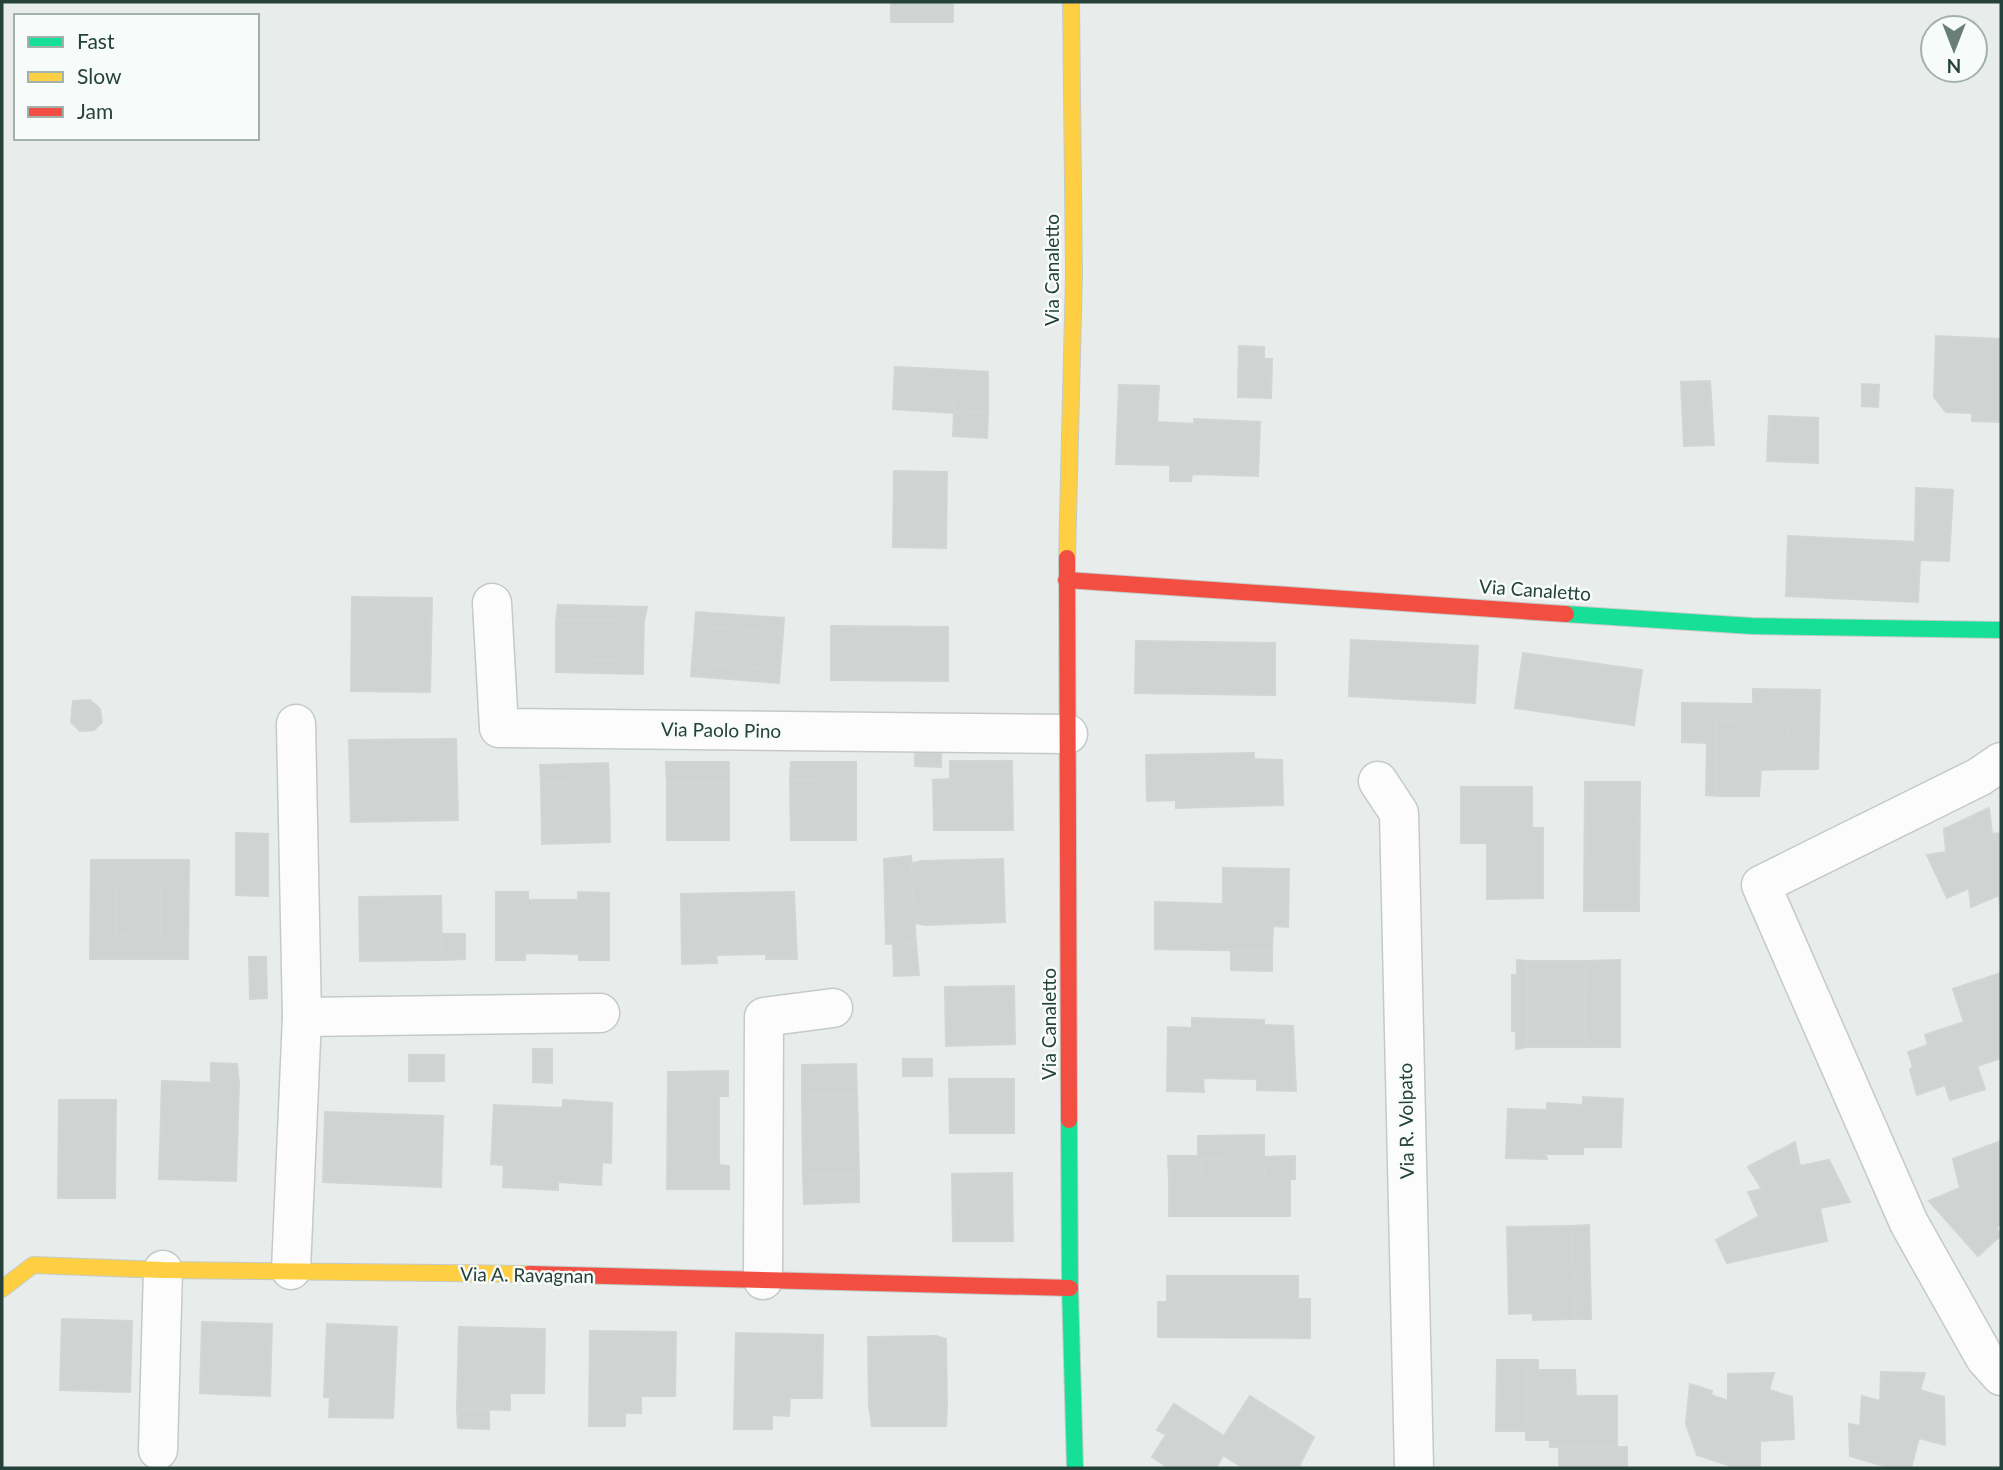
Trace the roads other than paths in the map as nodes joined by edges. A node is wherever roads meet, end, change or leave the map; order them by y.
1 (1071, 2) edge
2 (1066, 580) junction
3 (492, 603) dead end
4 (2001, 630) edge
5 (296, 724) dead end
6 (1068, 734) junction
7 (2001, 762) edge
8 (1378, 781) dead end
9 (832, 1008) dead end
10 (600, 1013) dead end
11 (302, 1017) junction
12 (163, 1270) junction
13 (291, 1270) junction
14 (763, 1280) junction
15 (1070, 1288) junction
16 (2, 1289) edge
17 (2001, 1376) edge
18 (158, 1450) dead end
19 (1075, 1468) edge
20 (1414, 1468) edge

1 - 2 street, Via Canaletto
2 - 4 street, Via Canaletto
2 - 6 street, Via Canaletto
3 - 6 street, Via Paolo Pino
5 - 11 street
6 - 15 street, Via Canaletto
7 - 17 street
8 - 20 street, Via R. Volpato
9 - 14 street
10 - 11 street
11 - 13 street
12 - 13 street, Via A. Ravagnan
12 - 16 street, Via A. Ravagnan
12 - 18 street
13 - 14 street, Via A. Ravagnan
14 - 15 street, Via A. Ravagnan
15 - 19 street, Via Canaletto

